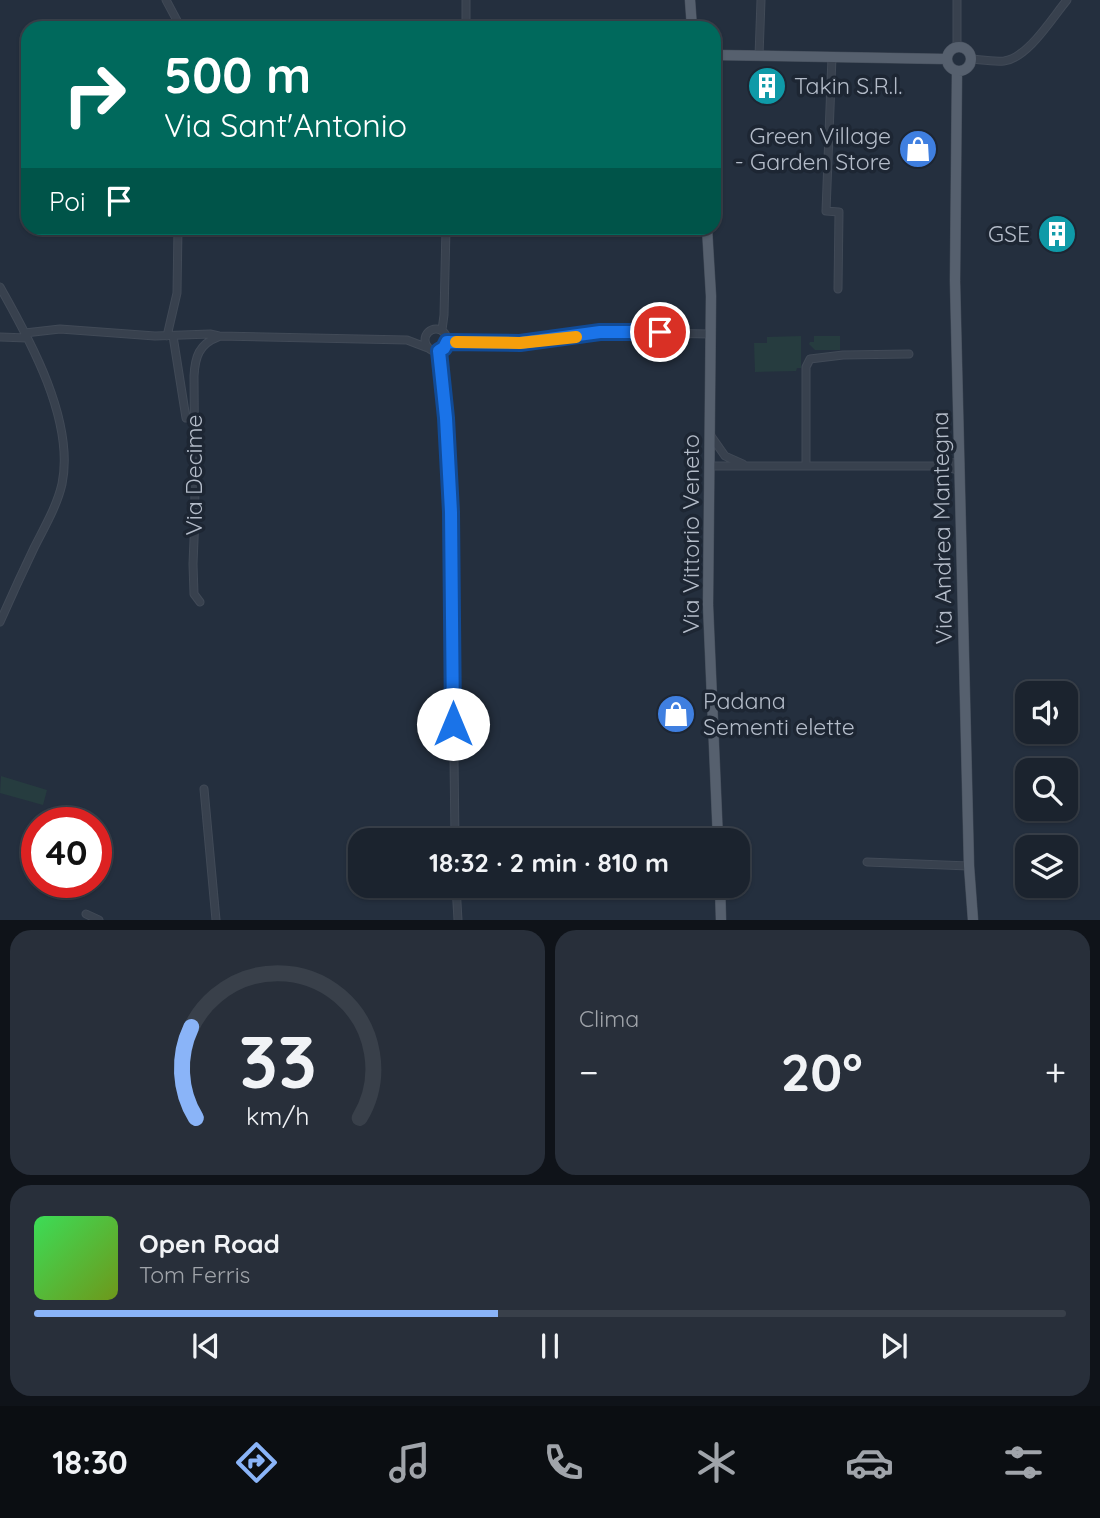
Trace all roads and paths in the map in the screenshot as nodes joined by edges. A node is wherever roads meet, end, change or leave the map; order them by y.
1 (166, 0) edge
2 (466, 0) edge
3 (690, 0) edge
4 (761, 0) edge
5 (957, 0) edge
6 (1067, 0) edge
7 (177, 21) edge
8 (466, 21) edge
9 (692, 21) edge
10 (957, 46) junction
11 (721, 53) edge
12 (759, 56) junction
13 (832, 57) junction
14 (946, 59) junction
15 (971, 60) junction
16 (957, 71) junction
17 (178, 235) edge
18 (446, 235) edge
19 (707, 235) edge
20 (0, 287) edge
21 (838, 289) dead end
22 (442, 330) junction
23 (196, 334) junction
24 (426, 334) junction
25 (711, 334) junction
26 (26, 336) junction
27 (174, 336) junction
28 (0, 337) edge
29 (219, 337) junction
30 (407, 340) junction
31 (447, 342) junction
32 (202, 345) junction
33 (428, 348) junction
34 (439, 351) junction
35 (909, 354) dead end
36 (186, 418) dead end
37 (710, 436) junction
38 (725, 456) junction
39 (710, 463) junction
40 (957, 464) junction
41 (747, 465) junction
42 (806, 466) junction
43 (724, 467) junction
44 (709, 484) junction
45 (200, 602) dead end
46 (0, 622) edge
47 (204, 789) dead end
48 (455, 828) edge
49 (717, 828) edge
50 (867, 862) dead end
51 (969, 866) junction
52 (457, 898) edge
53 (721, 898) edge
54 (86, 914) dead end
55 (99, 919) edge
56 (216, 919) edge
57 (458, 919) edge
58 (722, 919) edge
59 (973, 919) edge

1 - 7 street
2 - 8 street
3 - 9 main road
4 - 12 street
5 - 10 street
6 - 15 street
10 - 14 main road
10 - 15 main road
11 - 12 main road
12 - 13 main road
13 - 14 main road
13 - 21 street
14 - 16 main road
15 - 16 main road
16 - 40 main road, Via Andrea Mantegna
17 - 27 street
18 - 22 street
19 - 25 main road, Via Vittorio Veneto
20 - 26 street
22 - 24 street
22 - 31 street
23 - 27 street
23 - 29 street
23 - 32 street
24 - 30 street
24 - 33 street
25 - 31 street
25 - 37 main road, Via Vittorio Veneto
26 - 27 street
26 - 28 street
26 - 46 street
27 - 32 street
27 - 36 street
29 - 30 street
29 - 32 street
30 - 33 street
31 - 34 street
32 - 45 street, Via Decime
33 - 34 street
34 - 48 street
35 - 42 street
37 - 38 street
37 - 39 main road, Via Vittorio Veneto
38 - 39 street
38 - 41 street
39 - 43 street
39 - 44 main road, Via Vittorio Veneto
40 - 42 street
40 - 51 main road, Via Andrea Mantegna
41 - 42 street
41 - 43 street
43 - 44 street
44 - 49 main road, Via Vittorio Veneto
47 - 56 street
50 - 51 street
51 - 59 main road, Via Andrea Mantegna
52 - 57 street
53 - 58 main road
54 - 55 street

